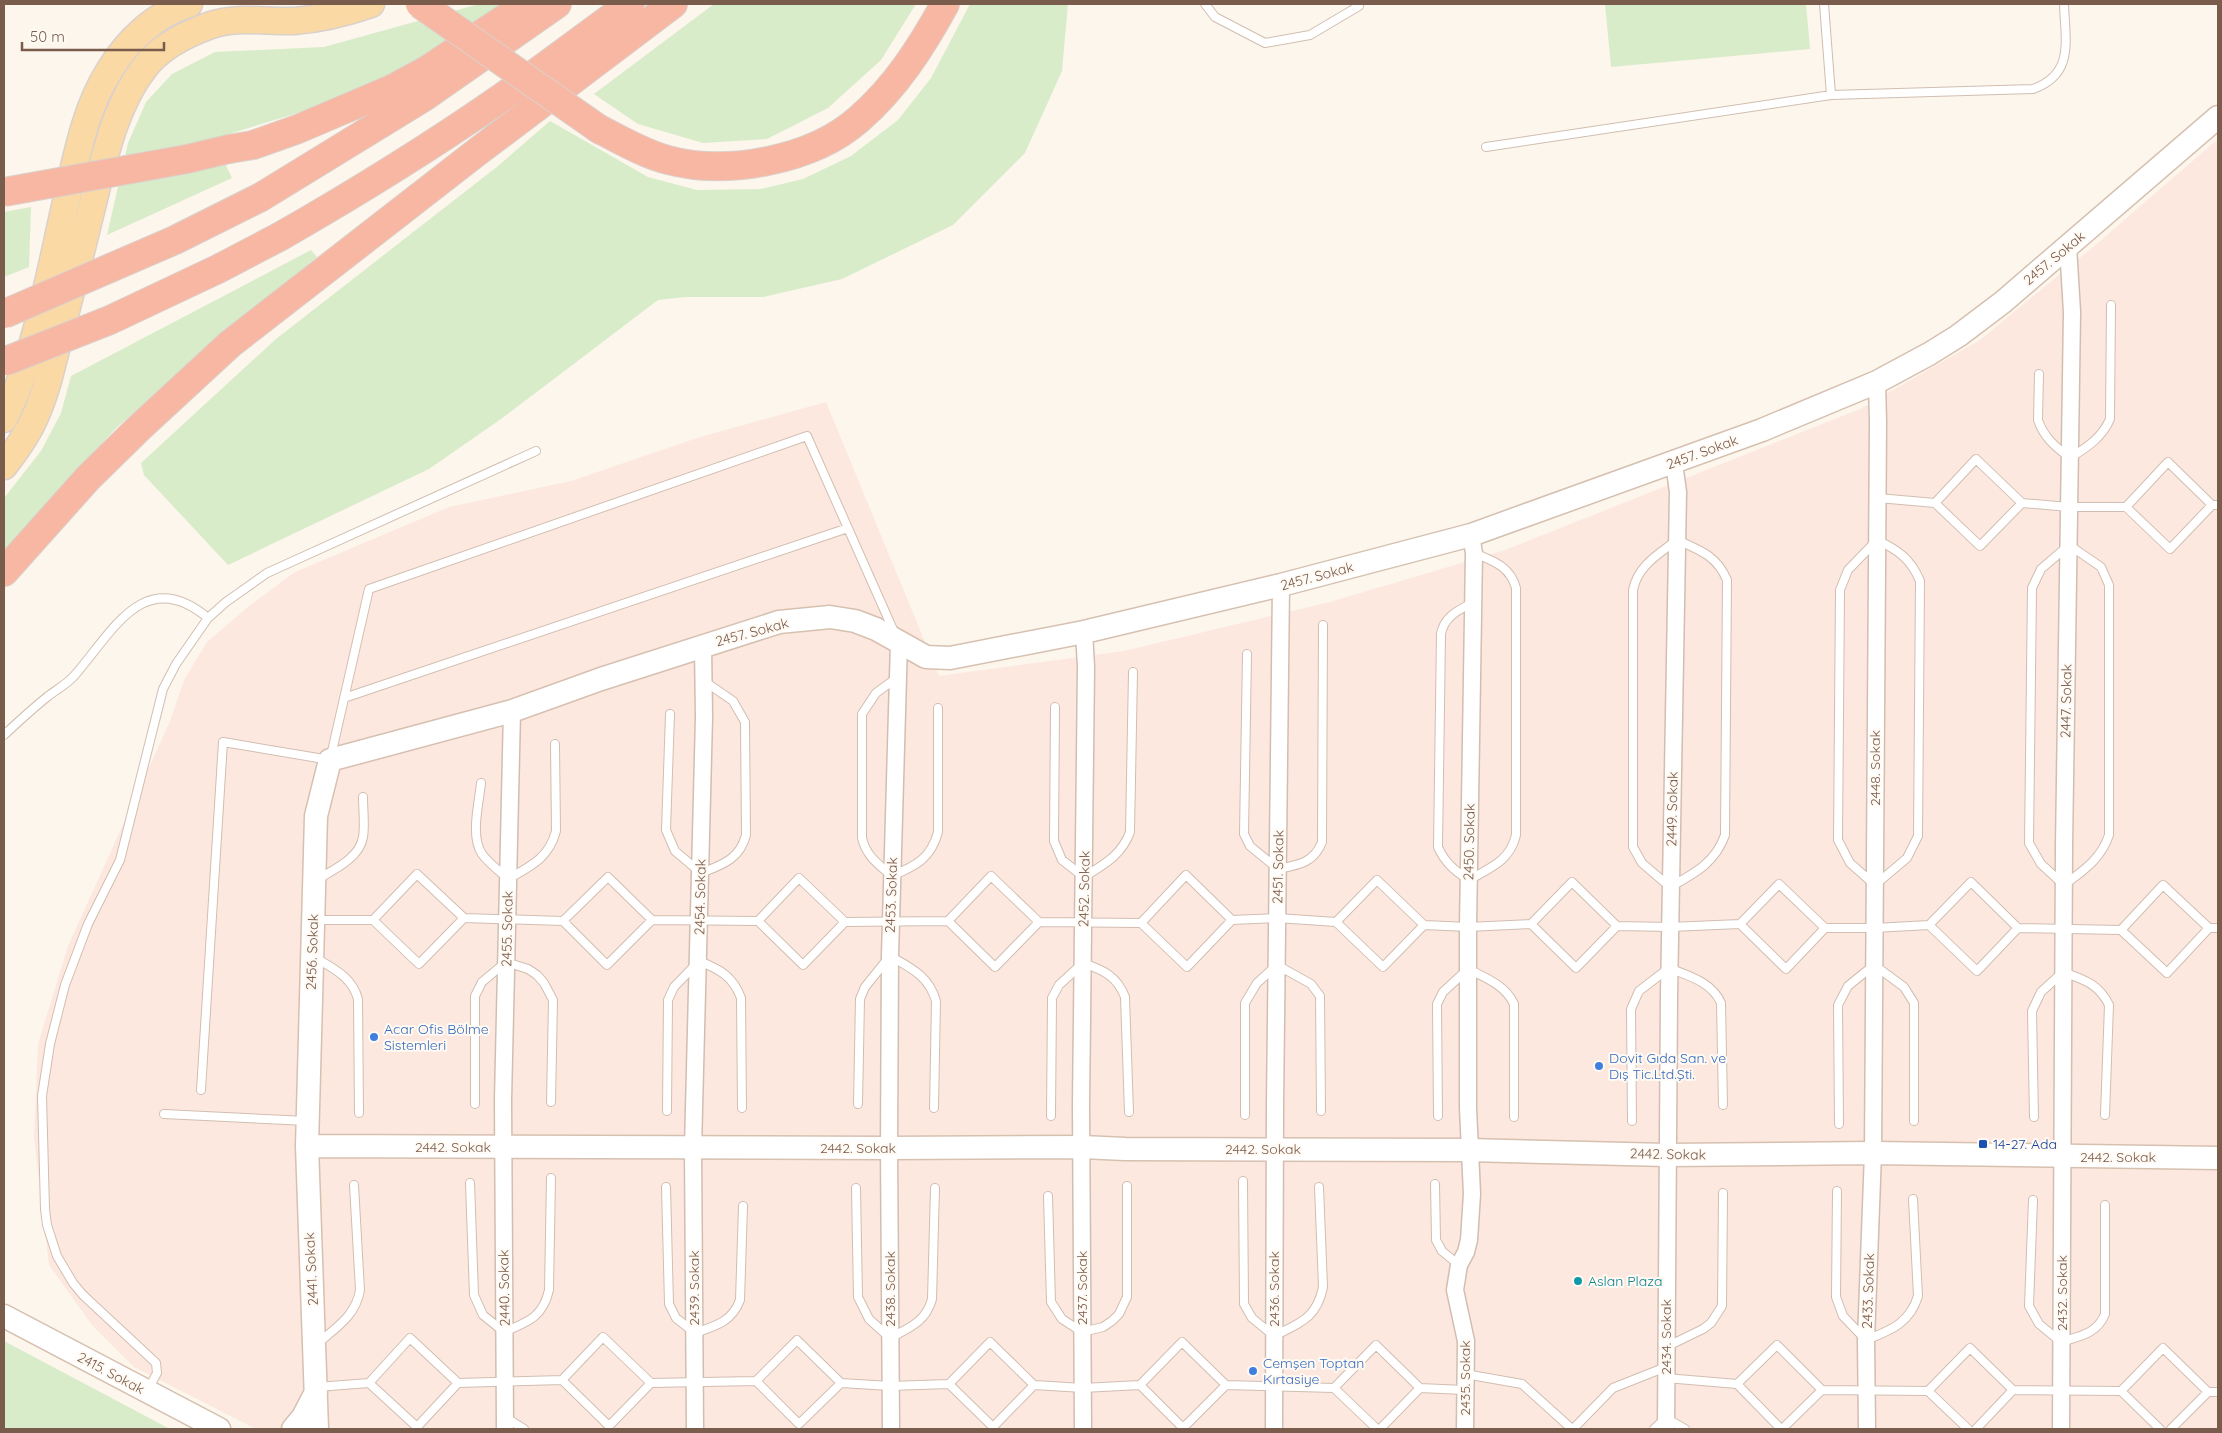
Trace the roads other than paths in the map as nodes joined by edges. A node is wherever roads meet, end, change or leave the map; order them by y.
1 (189, 4) edge
2 (371, 4) edge
3 (420, 4) edge
4 (528, 4) edge
5 (557, 4) edge
6 (630, 4) edge
7 (673, 4) edge
8 (945, 4) edge
9 (1205, 4) edge
10 (1824, 4) edge
11 (2064, 4) edge
12 (1359, 6) dead end
13 (1831, 95) junction
14 (2218, 117) edge
15 (1486, 148) dead end
16 (4, 192) edge
17 (2068, 246) junction
18 (2111, 305) dead end
19 (4, 314) edge
20 (5, 362) edge
21 (2039, 374) dead end
22 (1877, 382) junction
23 (4, 419) edge
24 (536, 450) dead end
25 (2070, 458) junction
26 (1674, 463) junction
27 (4, 466) edge
28 (1878, 498) junction
29 (1935, 503) junction
30 (2022, 503) junction
31 (2215, 505) edge
32 (2069, 507) junction
33 (2126, 507) junction
34 (848, 528) junction
35 (1677, 540) junction
36 (1877, 540) junction
37 (1473, 544) junction
38 (2069, 545) junction
39 (4, 572) edge
40 (1281, 585) junction
41 (1474, 602) junction
42 (208, 618) junction
43 (1323, 625) dead end
44 (1084, 632) junction
45 (899, 642) junction
46 (703, 645) junction
47 (1247, 654) dead end
48 (1132, 672) dead end
49 (898, 677) junction
50 (704, 681) junction
51 (344, 698) junction
52 (1055, 707) dead end
53 (938, 708) dead end
54 (512, 712) junction
55 (670, 714) dead end
56 (4, 735) edge
57 (555, 744) dead end
58 (330, 760) junction
59 (481, 783) dead end
60 (363, 798) dead end
61 (1278, 869) junction
62 (700, 874) junction
63 (892, 876) junction
64 (1084, 877) junction
65 (508, 879) junction
66 (1469, 880) junction
67 (314, 882) junction
68 (1875, 885) junction
69 (2064, 885) junction
70 (1670, 887) junction
71 (464, 918) junction
72 (1277, 918) junction
73 (313, 920) junction
74 (373, 920) junction
75 (507, 920) junction
76 (652, 920) junction
77 (1232, 920) junction
78 (563, 921) junction
79 (948, 921) junction
80 (699, 922) junction
81 (758, 922) junction
82 (844, 922) junction
83 (1039, 922) junction
84 (1336, 922) junction
85 (891, 923) junction
86 (1083, 923) junction
87 (1141, 923) junction
88 (1531, 924) junction
89 (1740, 924) junction
90 (1424, 925) junction
91 (1930, 925) junction
92 (1617, 926) junction
93 (1468, 927) junction
94 (1670, 927) junction
95 (1825, 928) junction
96 (1874, 928) junction
97 (2018, 928) junction
98 (2209, 928) junction
99 (2218, 928) edge
100 (2064, 929) junction
101 (2121, 930) junction
102 (312, 956) junction
103 (890, 956) junction
104 (699, 960) junction
105 (506, 962) junction
106 (1083, 963) junction
107 (1276, 965) junction
108 (1874, 965) junction
109 (1670, 968) junction
110 (1468, 969) junction
111 (2063, 972) junction
112 (201, 1090) dead end
113 (551, 1102) dead end
114 (475, 1104) dead end
115 (858, 1104) dead end
116 (1723, 1105) dead end
117 (742, 1108) dead end
118 (934, 1108) dead end
119 (667, 1111) dead end
120 (1321, 1111) dead end
121 (1129, 1112) dead end
122 (359, 1113) dead end
123 (164, 1114) dead end
124 (1245, 1115) dead end
125 (2105, 1115) dead end
126 (1051, 1116) dead end
127 (1438, 1116) dead end
128 (1514, 1117) dead end
129 (2034, 1117) dead end
130 (1914, 1120) dead end
131 (308, 1121) junction
132 (1632, 1121) dead end
133 (1839, 1124) dead end
134 (307, 1146) junction
135 (1082, 1146) junction
136 (504, 1147) junction
137 (693, 1148) junction
138 (889, 1148) junction
139 (1274, 1149) junction
140 (1469, 1150) junction
141 (1872, 1153) junction
142 (1667, 1155) junction
143 (2062, 1157) junction
144 (2218, 1158) edge
145 (551, 1178) dead end
146 (1243, 1181) dead end
147 (470, 1183) dead end
148 (1435, 1184) dead end
149 (354, 1185) dead end
150 (666, 1186) dead end
151 (1126, 1186) dead end
152 (856, 1188) dead end
153 (935, 1188) dead end
154 (1319, 1188) dead end
155 (1837, 1192) dead end
156 (1722, 1193) dead end
157 (1048, 1196) dead end
158 (1913, 1199) dead end
159 (2033, 1200) dead end
160 (2105, 1205) dead end
161 (743, 1206) dead end
162 (1458, 1265) junction
163 (4, 1316) edge
164 (504, 1332) junction
165 (1082, 1332) junction
166 (695, 1333) junction
167 (1274, 1336) junction
168 (890, 1338) junction
169 (1866, 1340) junction
170 (2061, 1342) junction
171 (315, 1345) junction
172 (1666, 1347) junction
173 (1666, 1372) junction
174 (562, 1380) junction
175 (695, 1381) junction
176 (756, 1381) junction
177 (505, 1382) junction
178 (1464, 1382) junction
179 (369, 1383) junction
180 (458, 1383) junction
181 (651, 1383) junction
182 (841, 1383) junction
183 (949, 1384) junction
184 (1737, 1384) junction
185 (1034, 1385) junction
186 (1140, 1385) junction
187 (1226, 1385) junction
188 (890, 1386) junction
189 (1082, 1388) junction
190 (1274, 1388) junction
191 (1334, 1388) junction
192 (1420, 1388) junction
193 (317, 1389) junction
194 (1822, 1390) junction
195 (1867, 1390) junction
196 (2014, 1390) junction
197 (1928, 1391) junction
198 (2121, 1391) junction
199 (148, 1392) junction
200 (2061, 1392) junction
201 (2208, 1392) junction
202 (2218, 1392) edge
203 (505, 1423) edge
204 (1662, 1426) edge
205 (892, 1428) edge
206 (1084, 1428) edge
207 (1275, 1428) edge
208 (1465, 1428) edge
209 (218, 1429) edge
210 (293, 1429) edge
211 (318, 1429) edge
212 (524, 1429) edge
213 (695, 1429) edge
214 (1379, 1429) edge
215 (1573, 1429) edge
216 (1684, 1429) edge
217 (1782, 1429) edge
218 (1867, 1429) edge
219 (1968, 1429) edge
220 (1976, 1429) edge
221 (2061, 1429) edge
222 (2160, 1429) edge
223 (2171, 1429) edge

1 - 23 main road
2 - 27 main road
3 - 8 highway, bridge
4 - 16 highway, bridge
5 - 19 highway, bridge
6 - 20 highway, bridge
7 - 39 highway
9 - 12 lane
10 - 13 lane
11 - 13 lane
13 - 15 lane
14 - 17 street, 2457. Sokak
17 - 22 street, 2457. Sokak
17 - 25 street, 2447. Sokak
18 - 25 lane
21 - 25 lane
22 - 26 street, 2457. Sokak
22 - 28 street, 2448. Sokak
24 - 42 lane
25 - 32 street, 2447. Sokak
26 - 35 street, 2449. Sokak
26 - 37 street, 2457. Sokak
28 - 29 lane
28 - 36 street, 2448. Sokak
29 - 30 lane
29 - 30 lane
30 - 32 lane
31 - 33 lane
31 - 33 lane
32 - 33 lane
32 - 38 street, 2447. Sokak
34 - 45 lane
34 - 51 lane
34 - 51 lane
35 - 70 street, 2449. Sokak
35 - 70 lane
35 - 70 lane
36 - 68 street, 2448. Sokak
36 - 68 lane
36 - 68 lane
37 - 40 street, 2457. Sokak
37 - 41 street, 2450. Sokak
37 - 66 lane
38 - 69 street, 2447. Sokak
38 - 69 lane
38 - 69 lane
40 - 44 street, 2457. Sokak
40 - 61 street, 2451. Sokak
41 - 66 street, 2450. Sokak
41 - 66 lane
42 - 56 lane
42 - 199 lane
43 - 61 lane
44 - 45 street, 2457. Sokak
44 - 64 street, 2452. Sokak
45 - 46 street, 2457. Sokak
45 - 49 street, 2453. Sokak
46 - 50 street, 2454. Sokak
46 - 54 street, 2457. Sokak
47 - 61 lane
48 - 64 lane
49 - 63 street, 2453. Sokak
49 - 63 lane
50 - 62 street, 2454. Sokak
50 - 62 lane
51 - 58 lane
52 - 64 lane
53 - 63 lane
54 - 58 street, 2457. Sokak
54 - 65 street, 2455. Sokak
55 - 62 lane
57 - 65 lane
58 - 67 street, 2456. Sokak
58 - 112 lane
59 - 65 lane
60 - 67 lane
61 - 72 street, 2451. Sokak
62 - 80 street, 2454. Sokak
63 - 85 street, 2453. Sokak
64 - 86 street, 2452. Sokak
65 - 75 street, 2455. Sokak
66 - 93 street, 2450. Sokak
67 - 73 street, 2456. Sokak
68 - 96 street, 2448. Sokak
69 - 100 street, 2447. Sokak
70 - 94 street, 2449. Sokak
71 - 74 lane
71 - 74 lane
71 - 75 lane
72 - 77 lane
72 - 84 lane
72 - 107 street, 2451. Sokak
73 - 74 lane
73 - 102 street, 2456. Sokak
75 - 78 lane
75 - 105 street, 2455. Sokak
76 - 78 lane
76 - 78 lane
76 - 80 lane
77 - 87 lane
77 - 87 lane
79 - 83 lane
79 - 83 lane
79 - 85 lane
80 - 81 lane
80 - 104 street, 2454. Sokak
81 - 82 lane
81 - 82 lane
82 - 85 lane
83 - 86 lane
84 - 90 lane
84 - 90 lane
85 - 103 street, 2453. Sokak
86 - 87 lane
86 - 106 street, 2452. Sokak
88 - 92 lane
88 - 92 lane
88 - 93 lane
89 - 94 lane
89 - 95 lane
89 - 95 lane
90 - 93 lane
91 - 96 lane
91 - 97 lane
91 - 97 lane
92 - 94 lane
93 - 110 street, 2450. Sokak
94 - 109 street, 2449. Sokak
95 - 96 lane
96 - 108 street, 2448. Sokak
97 - 100 lane
98 - 99 lane
98 - 101 lane
98 - 101 lane
100 - 101 lane
100 - 111 street, 2447. Sokak
102 - 122 lane
102 - 131 street, 2456. Sokak
103 - 115 lane
103 - 118 lane
103 - 138 street, 2453. Sokak
104 - 117 lane
104 - 119 lane
104 - 137 street, 2454. Sokak
105 - 113 lane
105 - 114 lane
105 - 136 street, 2455. Sokak
106 - 121 lane
106 - 126 lane
106 - 135 street, 2452. Sokak
107 - 120 lane
107 - 124 lane
107 - 139 street, 2451. Sokak
108 - 130 lane
108 - 133 lane
108 - 141 street, 2448. Sokak
109 - 116 lane
109 - 132 lane
109 - 142 street, 2449. Sokak
110 - 127 lane
110 - 128 lane
110 - 140 street, 2450. Sokak
111 - 125 lane
111 - 129 lane
111 - 143 street, 2447. Sokak
123 - 131 lane
131 - 134 street, 2456. Sokak
134 - 136 street, 2442. Sokak
134 - 171 street, 2441. Sokak
135 - 138 street, 2442. Sokak
135 - 139 street, 2442. Sokak
135 - 165 street, 2437. Sokak
136 - 137 street, 2442. Sokak
136 - 164 street, 2440. Sokak
137 - 138 street, 2442. Sokak
137 - 166 street, 2439. Sokak
138 - 168 street, 2438. Sokak
139 - 140 street, 2442. Sokak
139 - 167 street, 2436. Sokak
140 - 142 street, 2442. Sokak
140 - 162 street, 2435. Sokak
141 - 142 street, 2442. Sokak
141 - 143 street, 2442. Sokak
141 - 169 street, 2433. Sokak
142 - 172 street, 2434. Sokak
143 - 144 street, 2442. Sokak
143 - 170 street, 2432. Sokak
145 - 164 lane
146 - 167 lane
147 - 164 lane
148 - 162 lane
149 - 171 lane
150 - 166 lane
151 - 165 lane
152 - 168 lane
153 - 168 lane
154 - 167 lane
155 - 169 lane
156 - 172 lane
157 - 165 lane
158 - 169 lane
159 - 170 lane
160 - 170 lane
161 - 166 lane
162 - 178 street, 2435. Sokak
163 - 199 street, 2415. Sokak
164 - 177 street, 2440. Sokak
165 - 189 street, 2437. Sokak
166 - 175 street, 2439. Sokak
167 - 190 street, 2436. Sokak
168 - 188 street, 2438. Sokak
169 - 195 street, 2433. Sokak
170 - 200 street, 2432. Sokak
171 - 193 street, 2441. Sokak
172 - 173 street, 2434. Sokak
173 - 184 lane
173 - 204 street, 2434. Sokak
173 - 215 lane
174 - 177 lane
174 - 181 lane
174 - 181 lane
175 - 176 lane
175 - 181 lane
175 - 213 street, 2439. Sokak
176 - 182 lane
176 - 182 lane
177 - 180 lane
177 - 203 street, 2440. Sokak
178 - 192 lane
178 - 208 street, 2435. Sokak
178 - 215 lane
179 - 180 lane
179 - 180 lane
179 - 193 lane
182 - 188 lane
183 - 185 lane
183 - 185 lane
183 - 188 lane
184 - 194 lane
184 - 217 lane
185 - 189 lane
186 - 187 lane
186 - 187 lane
186 - 189 lane
187 - 190 lane
188 - 205 street, 2438. Sokak
189 - 206 street, 2437. Sokak
190 - 191 lane
190 - 207 street, 2436. Sokak
191 - 192 lane
191 - 214 lane
192 - 214 lane
193 - 210 street
193 - 211 street, 2441. Sokak
194 - 195 lane
194 - 217 lane
195 - 197 lane
195 - 218 street, 2433. Sokak
196 - 197 lane
196 - 200 lane
196 - 220 lane
197 - 219 lane
198 - 200 lane
198 - 201 lane
198 - 222 lane
199 - 209 street, 2415. Sokak
200 - 221 street, 2432. Sokak
201 - 202 lane
201 - 223 lane
203 - 212 lane
204 - 216 lane

